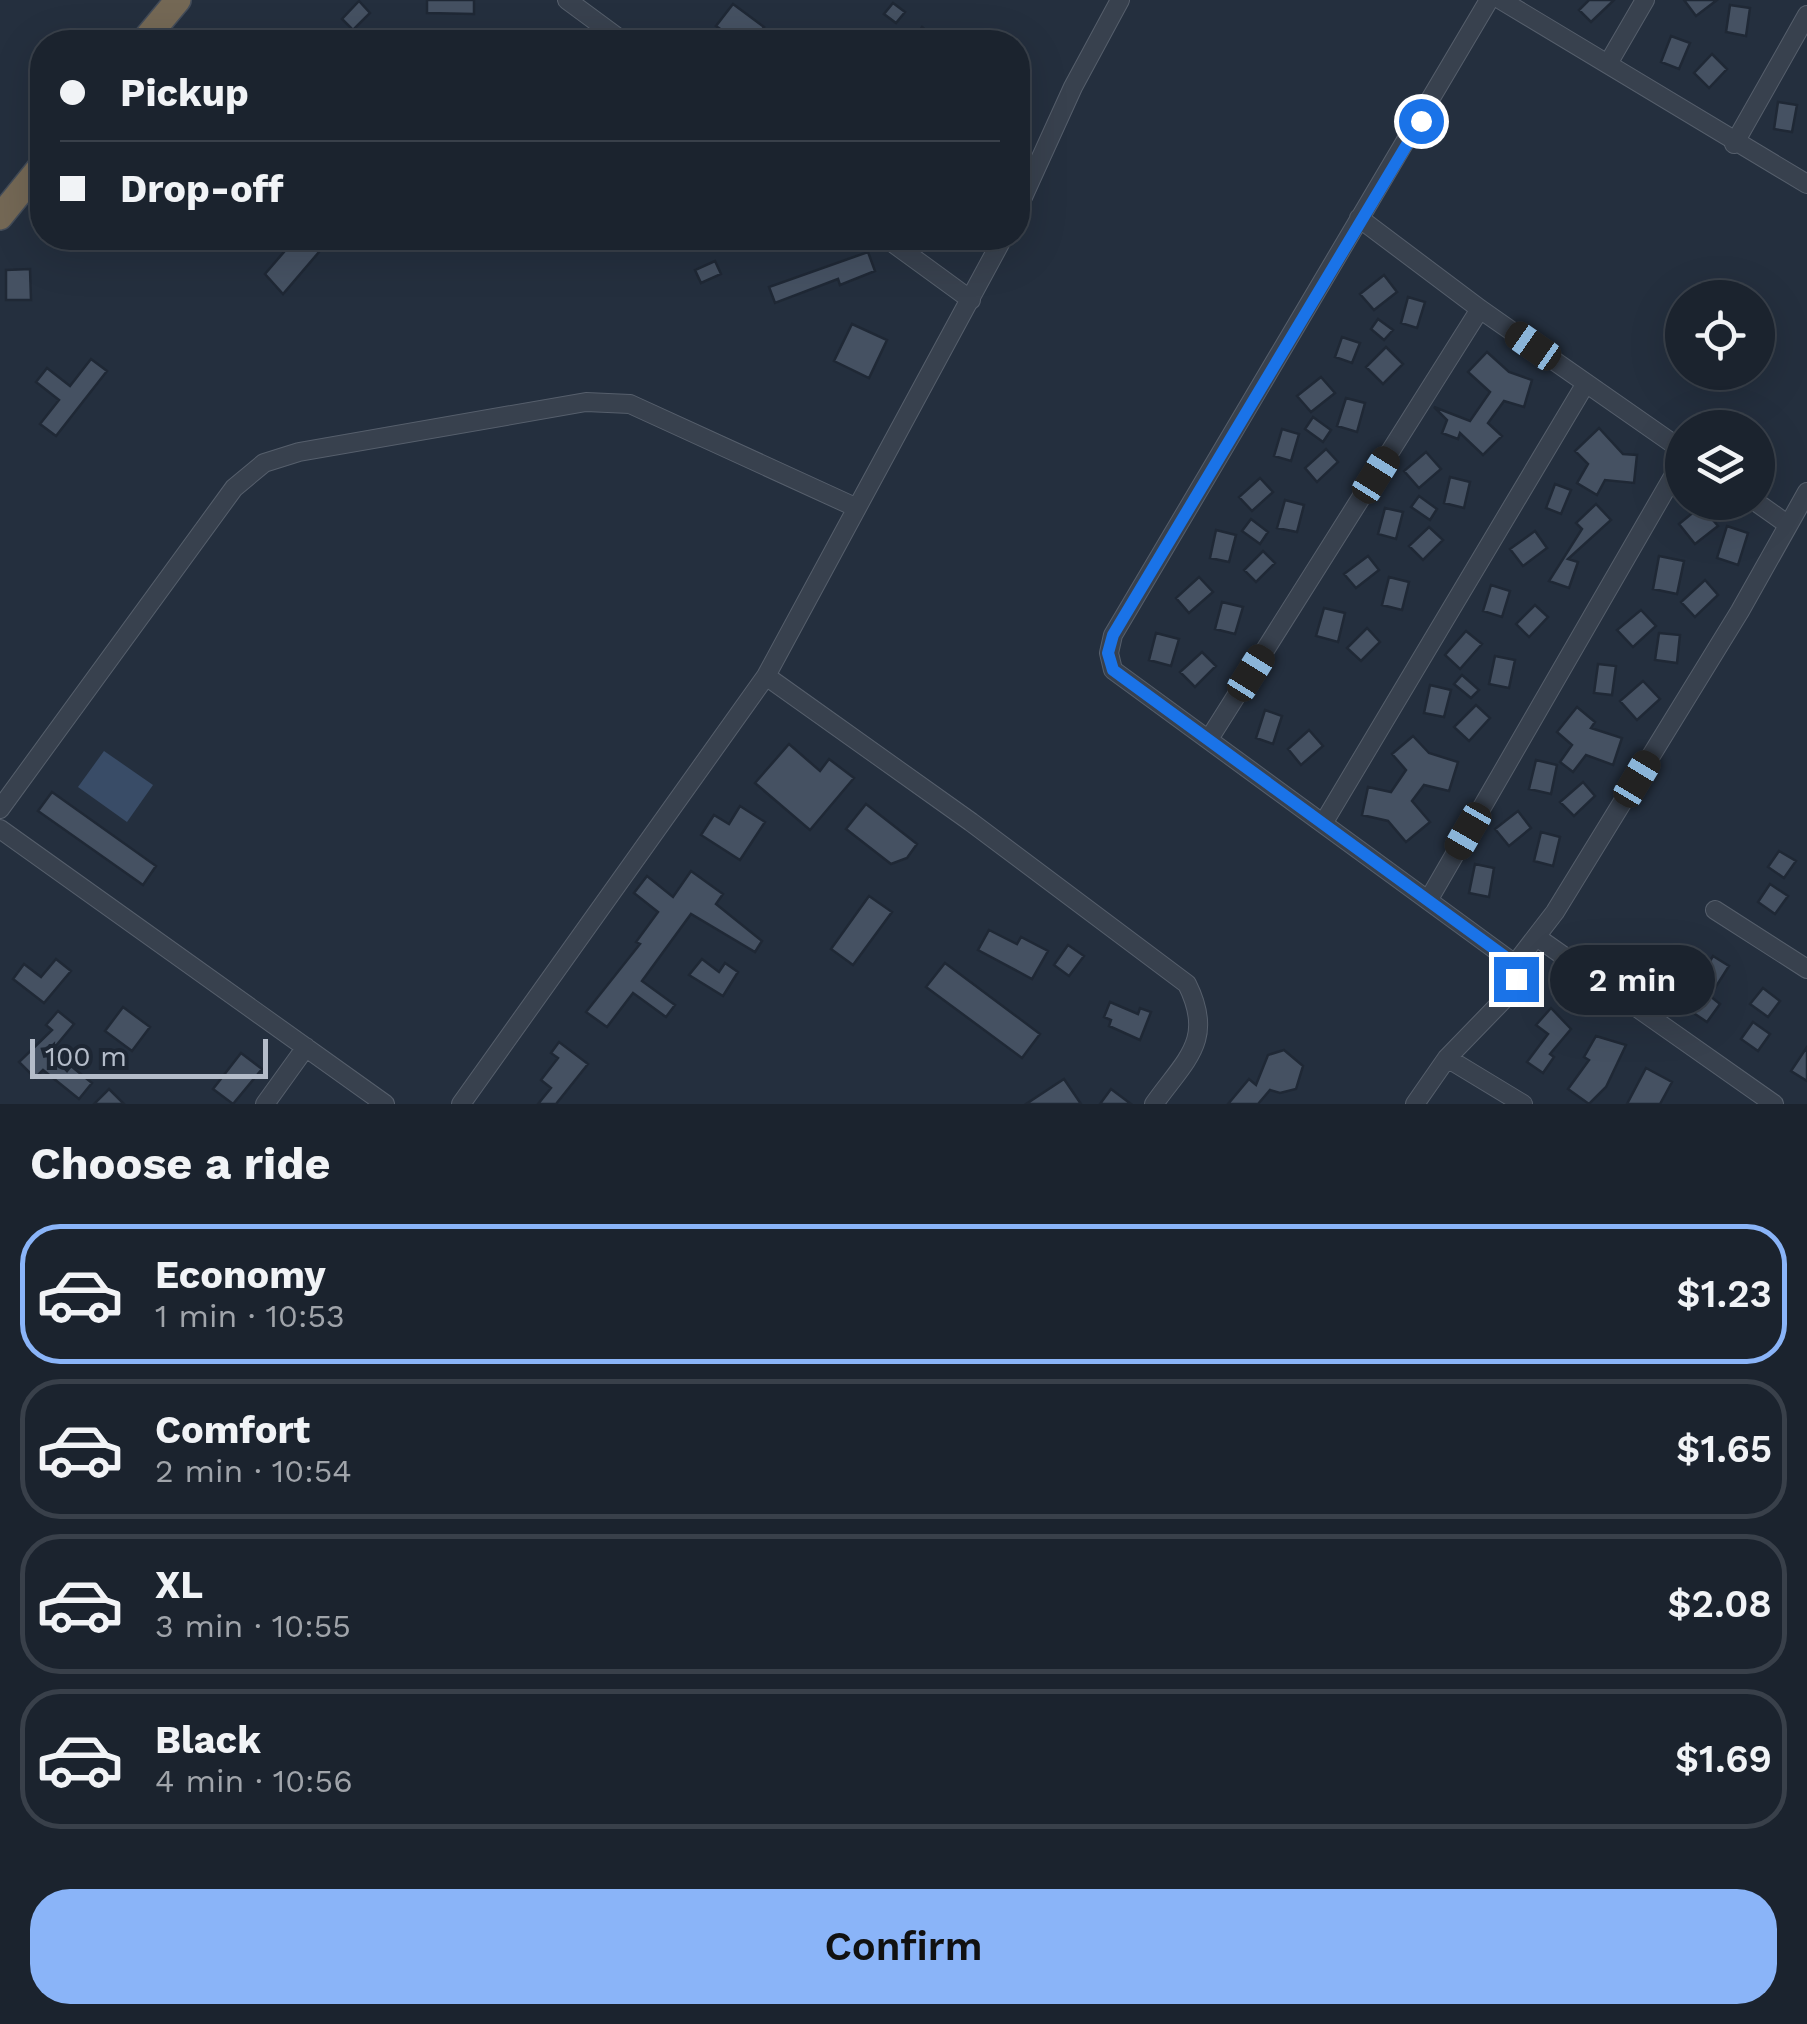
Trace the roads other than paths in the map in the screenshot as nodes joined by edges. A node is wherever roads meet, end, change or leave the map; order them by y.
1 (178, 0) edge
2 (568, 0) edge
3 (1120, 0) edge
4 (1490, 0) edge
5 (1501, 0) edge
6 (1645, 0) edge
7 (1807, 15) edge
8 (154, 30) edge
9 (608, 30) edge
10 (1609, 62) junction
11 (1734, 144) junction
12 (30, 180) edge
13 (1030, 181) edge
14 (1807, 184) edge
15 (0, 217) edge
16 (1359, 218) junction
17 (902, 250) edge
18 (996, 250) edge
19 (970, 300) junction
20 (1480, 309) junction
21 (1586, 383) junction
22 (1665, 438) edge
23 (1665, 491) edge
24 (1807, 492) edge
25 (855, 508) junction
26 (1775, 516) edge
27 (1786, 524) junction
28 (766, 676) junction
29 (1209, 740) junction
30 (0, 810) edge
31 (1324, 822) junction
32 (0, 829) edge
33 (1430, 898) junction
34 (1715, 910) dead end
35 (1538, 938) junction
36 (1515, 964) junction
37 (1807, 969) edge
38 (306, 1047) junction
39 (1447, 1058) junction
40 (264, 1104) edge
41 (386, 1104) edge
42 (461, 1104) edge
43 (1154, 1104) edge
44 (1415, 1104) edge
45 (1523, 1104) edge
46 (1774, 1104) edge

1 - 8 highway
2 - 9 street
3 - 13 street
4 - 16 street
5 - 10 street
6 - 10 street
7 - 11 street
10 - 11 street
11 - 14 street
12 - 15 highway
16 - 20 street
16 - 29 street
17 - 19 street
18 - 19 street
19 - 25 street
20 - 21 street
20 - 29 street
21 - 22 street
21 - 31 street
23 - 33 street
24 - 27 street
25 - 28 street
25 - 30 street
26 - 27 street
27 - 35 street
28 - 42 street
28 - 43 street
29 - 31 street
31 - 33 street
32 - 38 street
33 - 36 street
34 - 37 street
35 - 36 street
35 - 46 street
36 - 39 street
38 - 40 street
38 - 41 street
39 - 44 street
39 - 45 street

